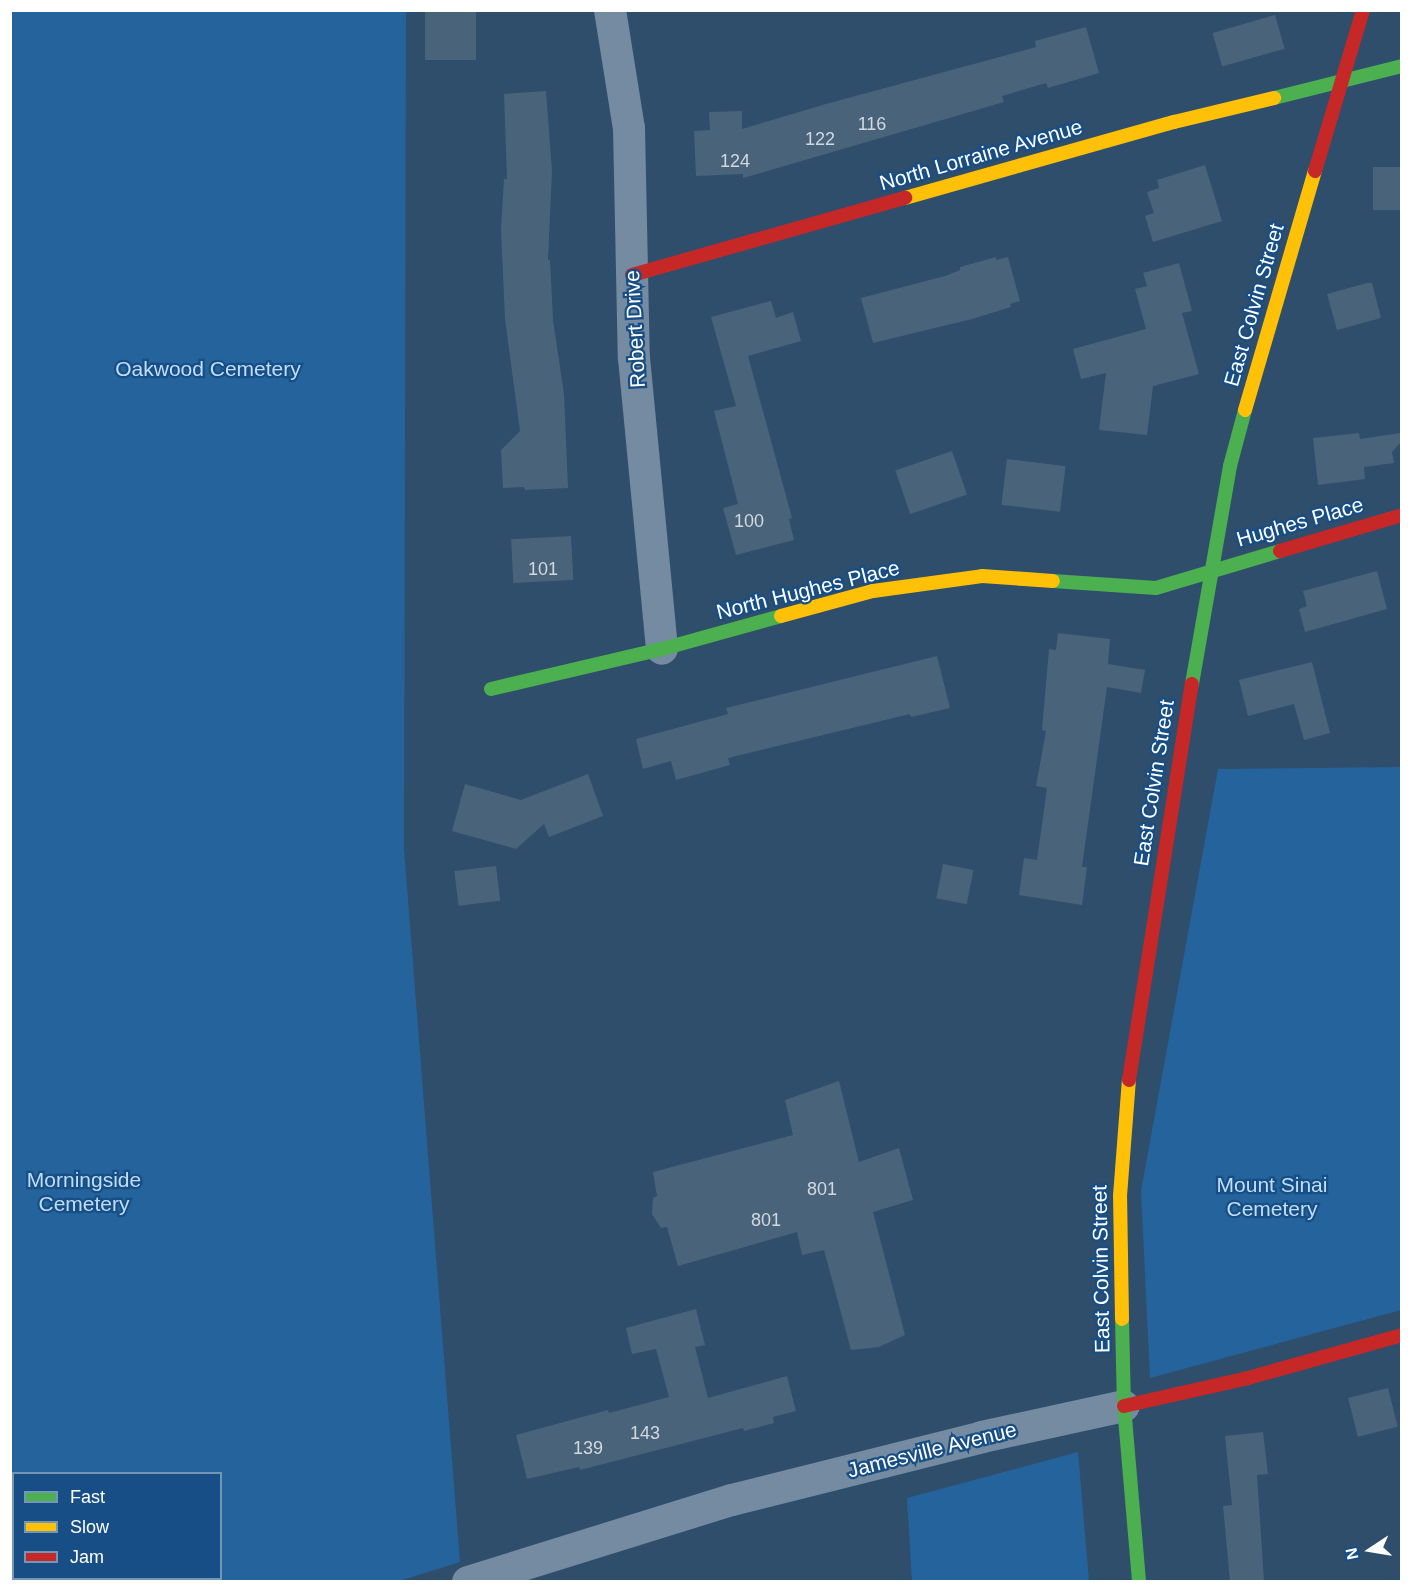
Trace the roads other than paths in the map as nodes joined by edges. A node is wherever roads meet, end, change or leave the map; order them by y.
1 (610, 10) edge
2 (1363, 10) edge
3 (1401, 66) edge
4 (1342, 81) junction
5 (632, 275) junction
6 (1401, 515) edge
7 (1210, 570) junction
8 (662, 648) junction
9 (491, 689) dead end
10 (1401, 1335) edge
11 (1124, 1406) junction
12 (468, 1581) edge
13 (1139, 1581) edge

1 - 5 street, Robert Drive
2 - 4 street, East Colvin Street
3 - 4 street, North Lorraine Avenue
4 - 5 street, North Lorraine Avenue
4 - 7 street, East Colvin Street
5 - 8 street, Robert Drive
6 - 7 street, Hughes Place
7 - 8 street, North Hughes Place
7 - 11 street, East Colvin Street
8 - 9 street, North Hughes Place
10 - 11 street, Jamesville Avenue
11 - 12 street, Jamesville Avenue
11 - 13 street, East Colvin Street

